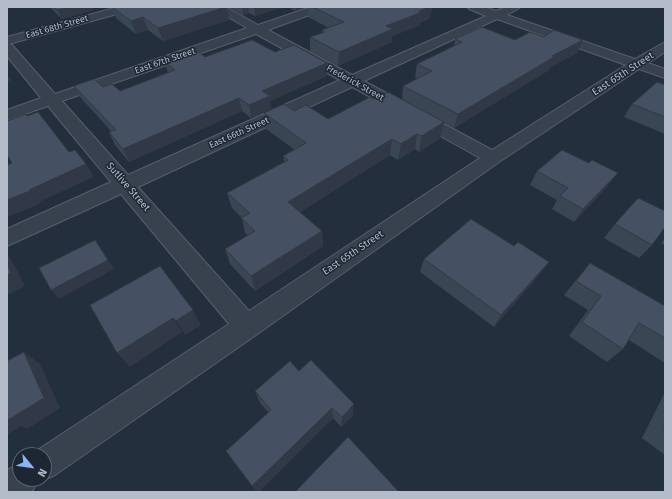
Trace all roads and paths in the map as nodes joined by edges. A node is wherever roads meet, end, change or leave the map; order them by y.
1 (131, 7) edge
2 (217, 7) edge
3 (322, 7) edge
4 (473, 7) edge
5 (515, 7) edge
6 (497, 16) junction
7 (258, 29) junction
8 (7, 41) edge
9 (665, 46) edge
10 (7, 48) edge
11 (639, 65) junction
12 (665, 74) edge
13 (352, 81) junction
14 (52, 100) junction
15 (7, 115) edge
16 (494, 158) junction
17 (126, 184) junction
18 (7, 238) edge
19 (247, 327) junction
20 (52, 459) edge

1 - 8 street, East 68th Street
2 - 7 street, Frederick Street
3 - 7 street, East 67th Street
4 - 6 street
5 - 6 street, East 66th Street
6 - 11 street
6 - 13 street, East 66th Street
7 - 13 street, Frederick Street
7 - 14 street, East 67th Street
9 - 11 street, East 65th Street
10 - 14 street, Sutlive Street
11 - 12 street
11 - 16 street, East 65th Street
13 - 16 street, Frederick Street
13 - 17 street, East 66th Street
14 - 15 street, East 67th Street
14 - 17 street, Sutlive Street
16 - 19 street, East 65th Street
17 - 18 street, East 66th Street
17 - 19 street, Sutlive Street
19 - 20 street, East 65th Street

